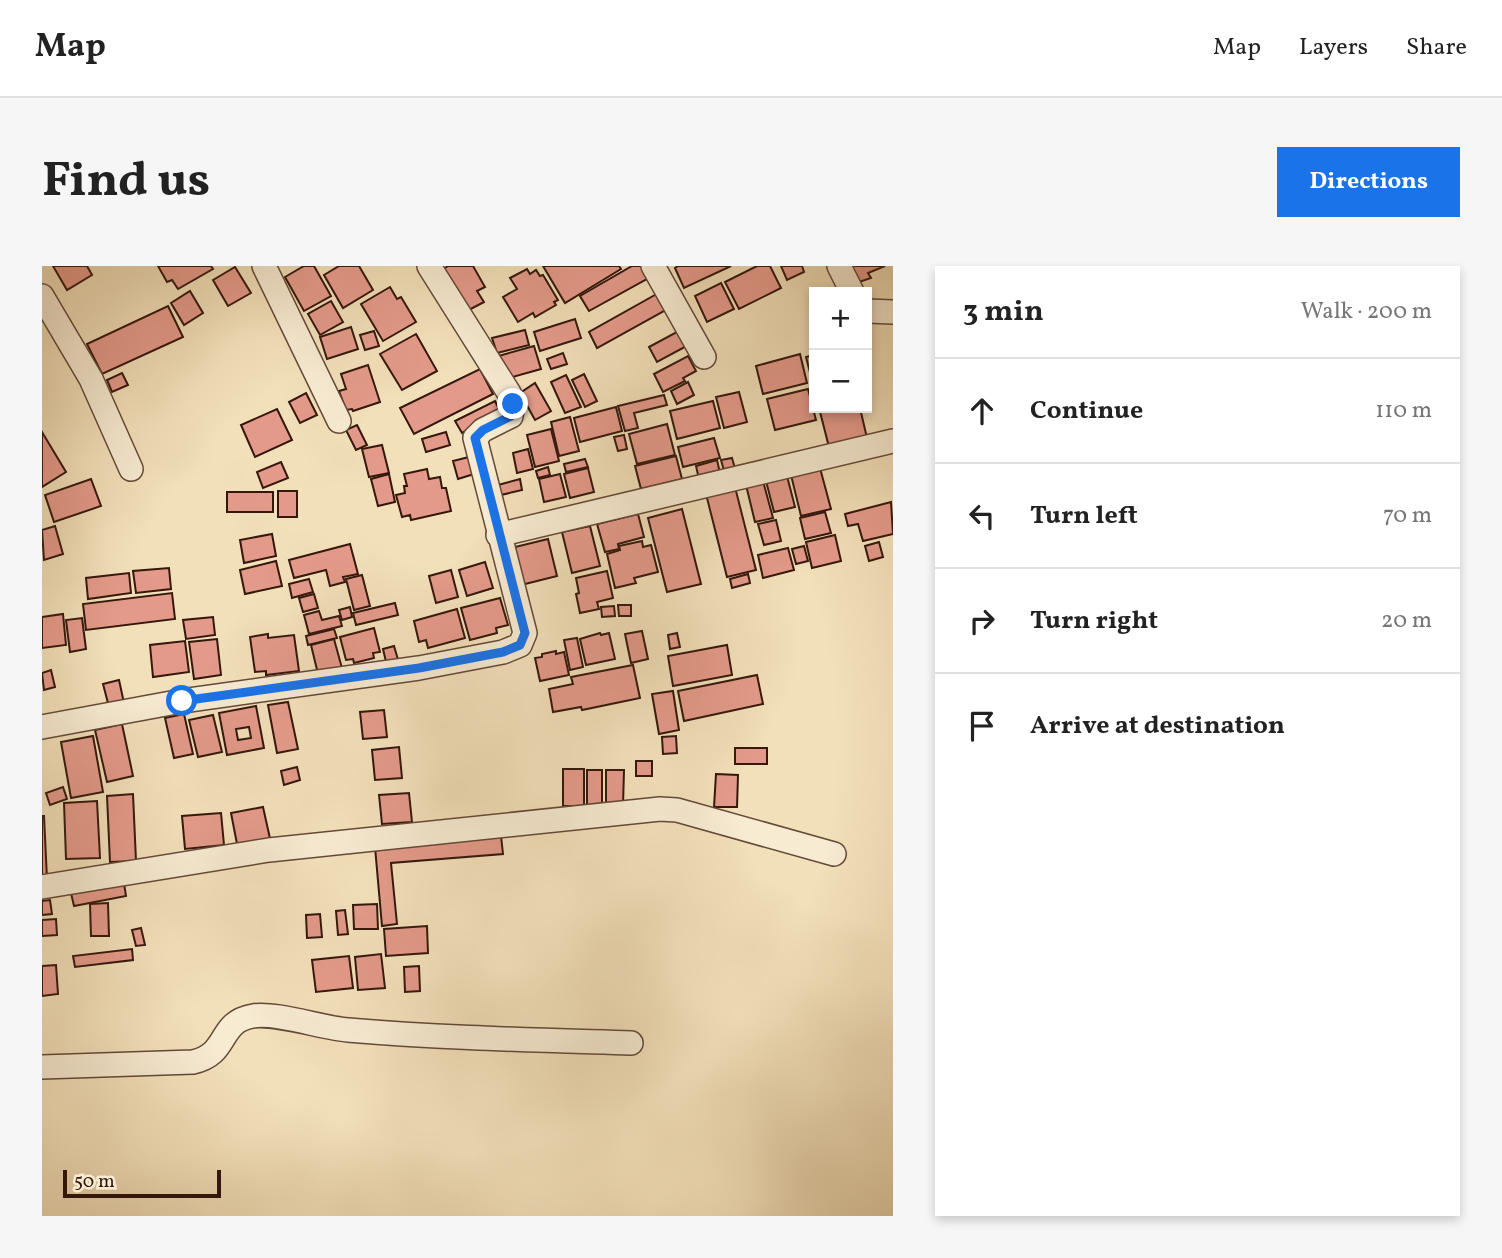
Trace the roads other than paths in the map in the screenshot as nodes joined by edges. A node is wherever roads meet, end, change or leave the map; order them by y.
1 (264, 266) edge
2 (429, 266) edge
3 (653, 266) edge
4 (839, 266) edge
5 (850, 287) edge
6 (42, 296) edge
7 (872, 311) edge
8 (893, 312) edge
9 (704, 356) dead end
10 (339, 421) dead end
11 (893, 440) edge
12 (131, 468) dead end
13 (498, 535) junction
14 (42, 727) edge
15 (834, 853) dead end
16 (42, 887) edge
17 (631, 1043) dead end
18 (42, 1067) edge

1 - 10 street
2 - 13 street
3 - 9 street
4 - 5 street
6 - 12 street
7 - 8 street
11 - 13 street
13 - 14 street
15 - 16 street
17 - 18 street

